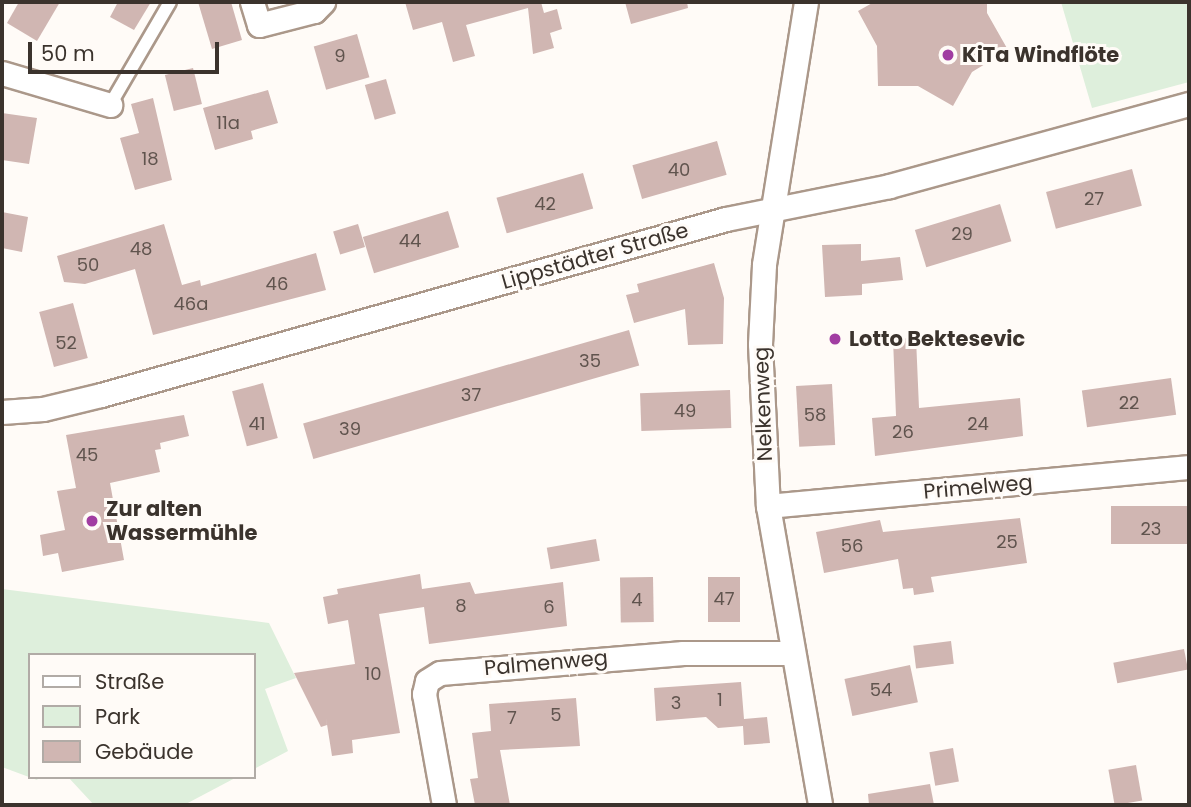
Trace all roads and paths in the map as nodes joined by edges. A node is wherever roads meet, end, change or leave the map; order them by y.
1 (170, 2) edge
2 (252, 2) edge
3 (323, 2) edge
4 (806, 2) edge
5 (2, 73) edge
6 (1189, 104) edge
7 (110, 105) joint
8 (774, 210) junction
9 (2, 412) edge
10 (1189, 467) edge
11 (768, 506) junction
12 (793, 653) junction
13 (444, 805) edge
14 (820, 805) edge

1 - 7 lane
2 - 3 street
4 - 8 street, Nelkenweg
5 - 7 street
6 - 8 street, Lippstädter Straße
8 - 9 street, Lippstädter Straße
8 - 11 street, Nelkenweg
10 - 11 street, Primelweg
11 - 12 street, Nelkenweg
12 - 13 street, Palmenweg
12 - 14 street, Nelkenweg

